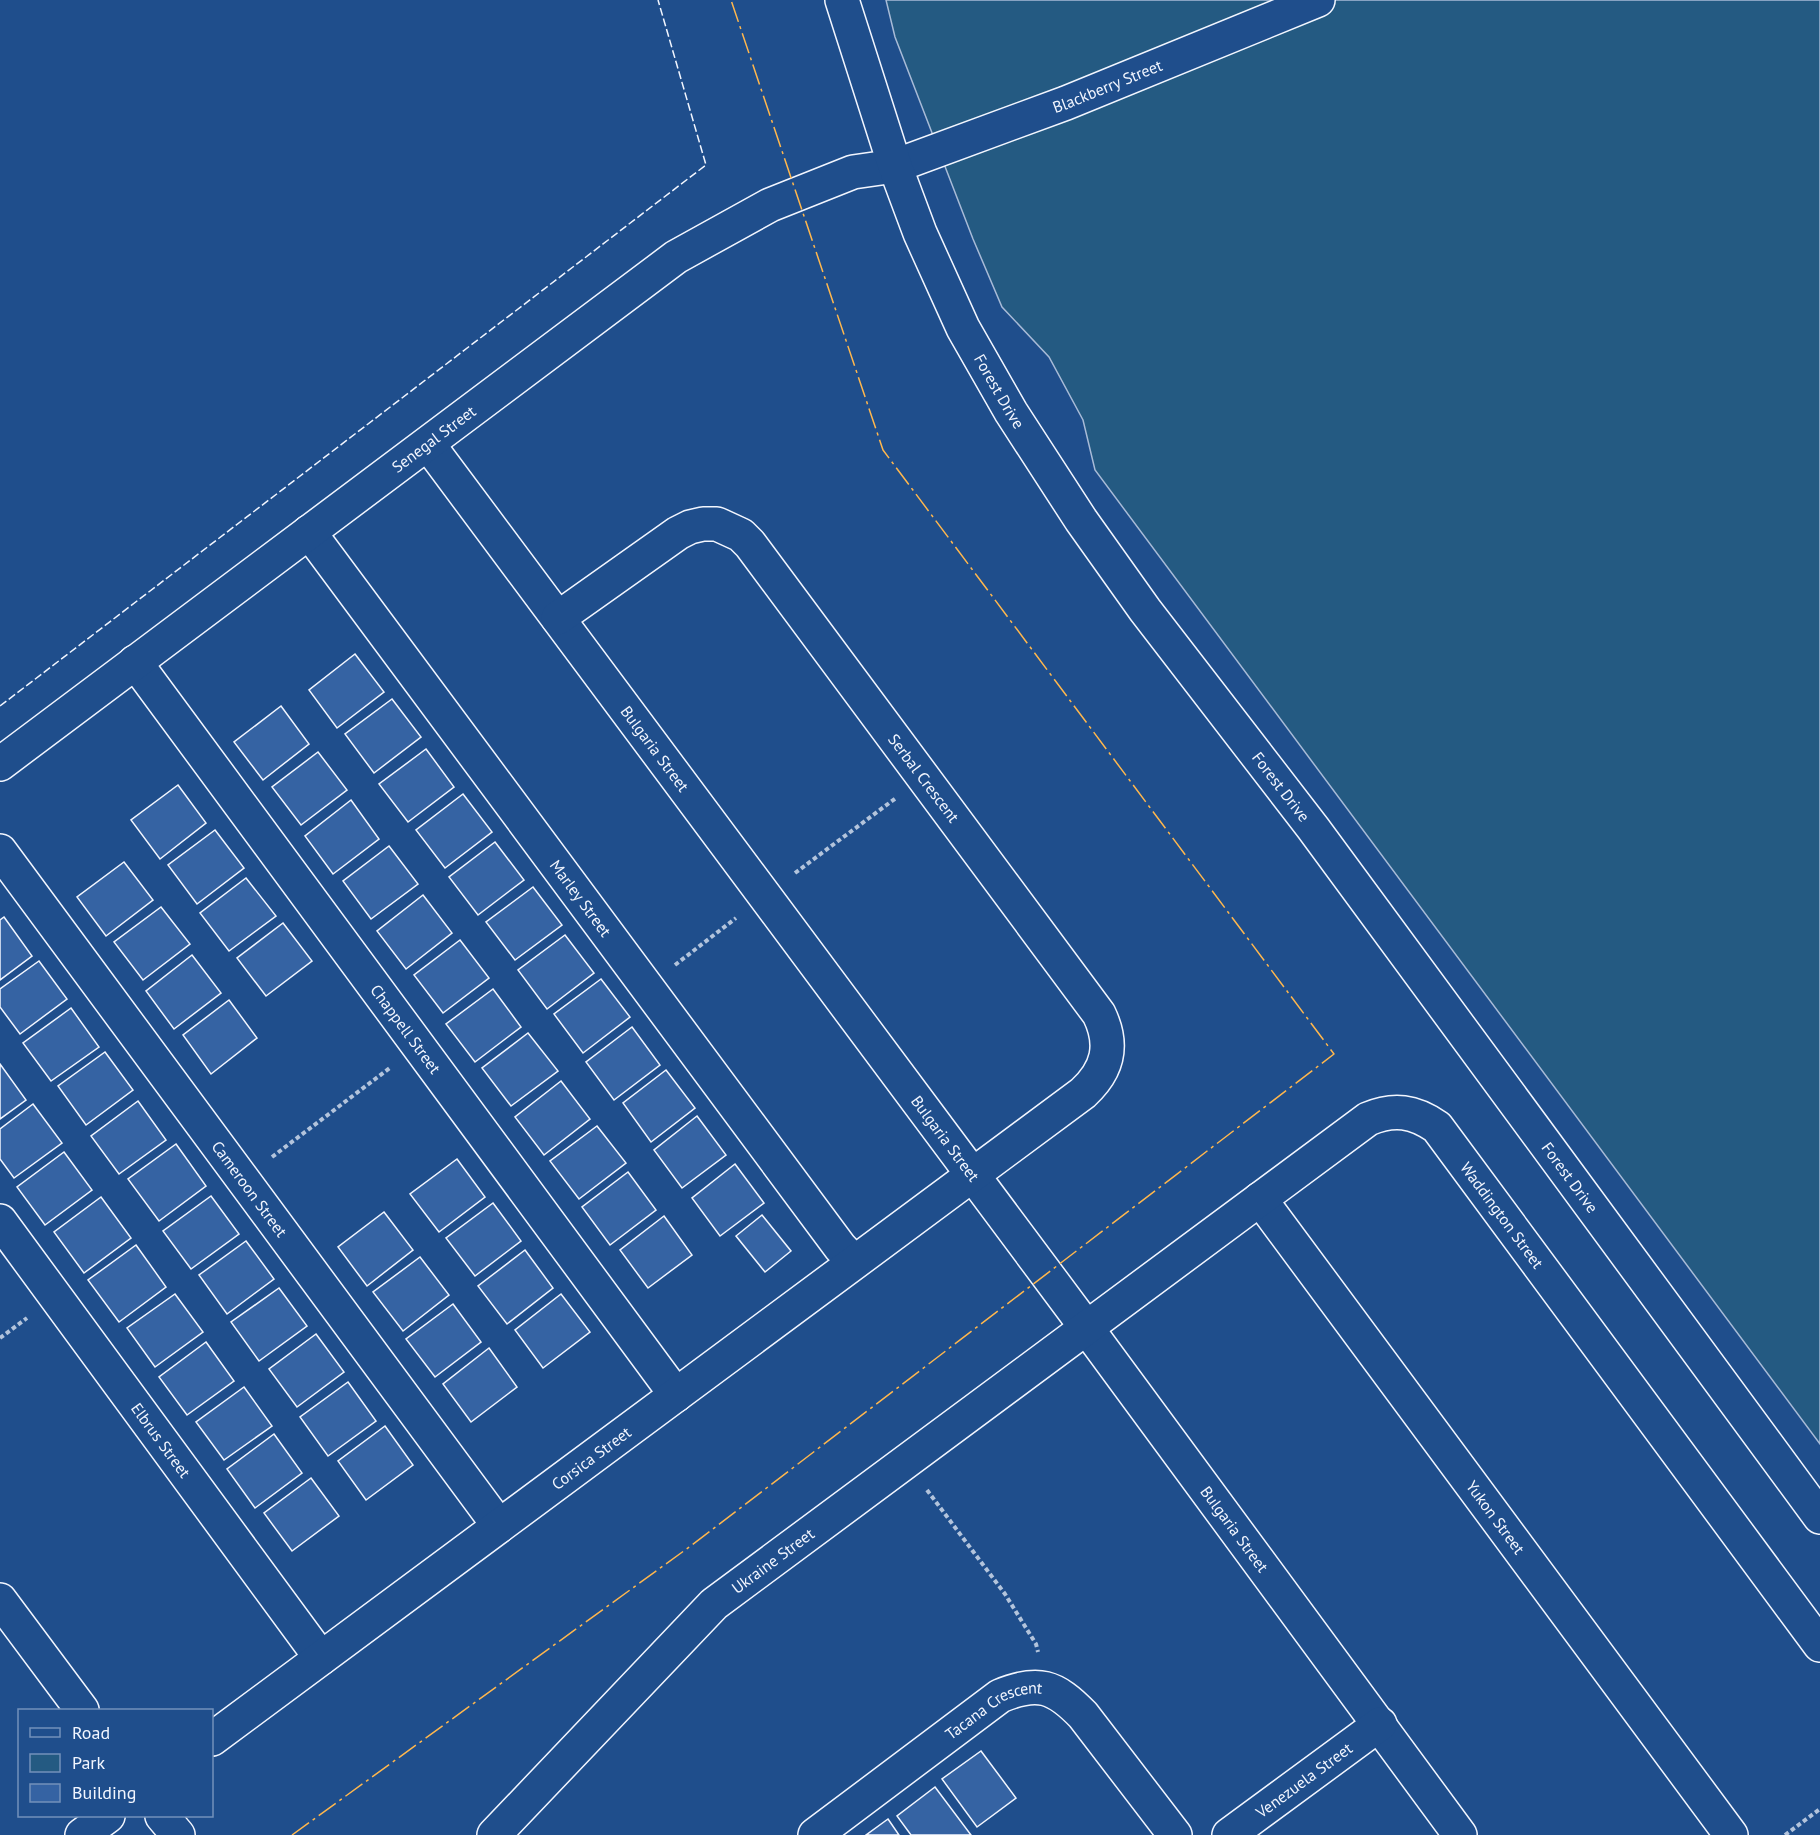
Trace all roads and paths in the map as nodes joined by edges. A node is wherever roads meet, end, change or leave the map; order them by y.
1 (842, 0) edge
2 (1318, 0) edge
3 (895, 166) junction
4 (428, 444) junction
5 (309, 531) junction
6 (558, 618) junction
7 (135, 662) junction
8 (0, 764) edge
9 (900, 795) dead end
10 (0, 850) edge
11 (795, 873) dead end
12 (736, 918) dead end
13 (670, 969) dead end
14 (396, 1063) dead end
15 (266, 1161) dead end
16 (972, 1175) junction
17 (1260, 1199) junction
18 (0, 1221) edge
19 (854, 1262) junction
20 (34, 1313) dead end
21 (1086, 1327) junction
22 (0, 1338) edge
23 (676, 1395) junction
24 (923, 1484) dead end
25 (1820, 1517) edge
26 (499, 1526) junction
27 (0, 1600) edge
28 (1820, 1645) edge
29 (321, 1658) junction
30 (1040, 1661) dead end
31 (81, 1709) edge
32 (1380, 1724) junction
33 (213, 1738) edge
34 (1820, 1809) edge
35 (105, 1817) edge
36 (164, 1817) edge
37 (82, 1835) edge
38 (178, 1835) edge
39 (495, 1835) edge
40 (815, 1835) edge
41 (1175, 1835) edge
42 (1229, 1835) edge
43 (1460, 1835) edge
44 (1731, 1835) edge
45 (1785, 1835) edge

1 - 3 street, Forest Drive
2 - 3 street, Blackberry Street
3 - 4 street, Senegal Street
3 - 25 street, Forest Drive
4 - 5 street, Senegal Street
4 - 6 street, Bulgaria Street
5 - 7 street, Senegal Street
5 - 19 street, Marley Street
6 - 16 street, Bulgaria Street
6 - 16 street, Serbal Crescent
7 - 8 street, Senegal Street
7 - 23 street, Chappell Street
9 - 11 path
10 - 26 street, Cameroon Street
12 - 13 path
14 - 15 path
16 - 19 street, Corsica Street
16 - 21 street, Bulgaria Street
17 - 21 street, Waddington Street
17 - 28 street, Waddington Street
17 - 44 street, Yukon Street
18 - 29 street, Elbrus Street
19 - 23 street, Corsica Street
20 - 22 path
21 - 32 street, Bulgaria Street
21 - 39 street, Ukraine Street
23 - 26 street, Corsica Street
24 - 30 path
26 - 29 street, Corsica Street
27 - 31 street
29 - 33 street, Corsica Street
32 - 42 street, Venezuela Street
32 - 43 street, Bulgaria Street
34 - 45 path
35 - 37 street
36 - 38 street
40 - 41 street, Tacana Crescent

